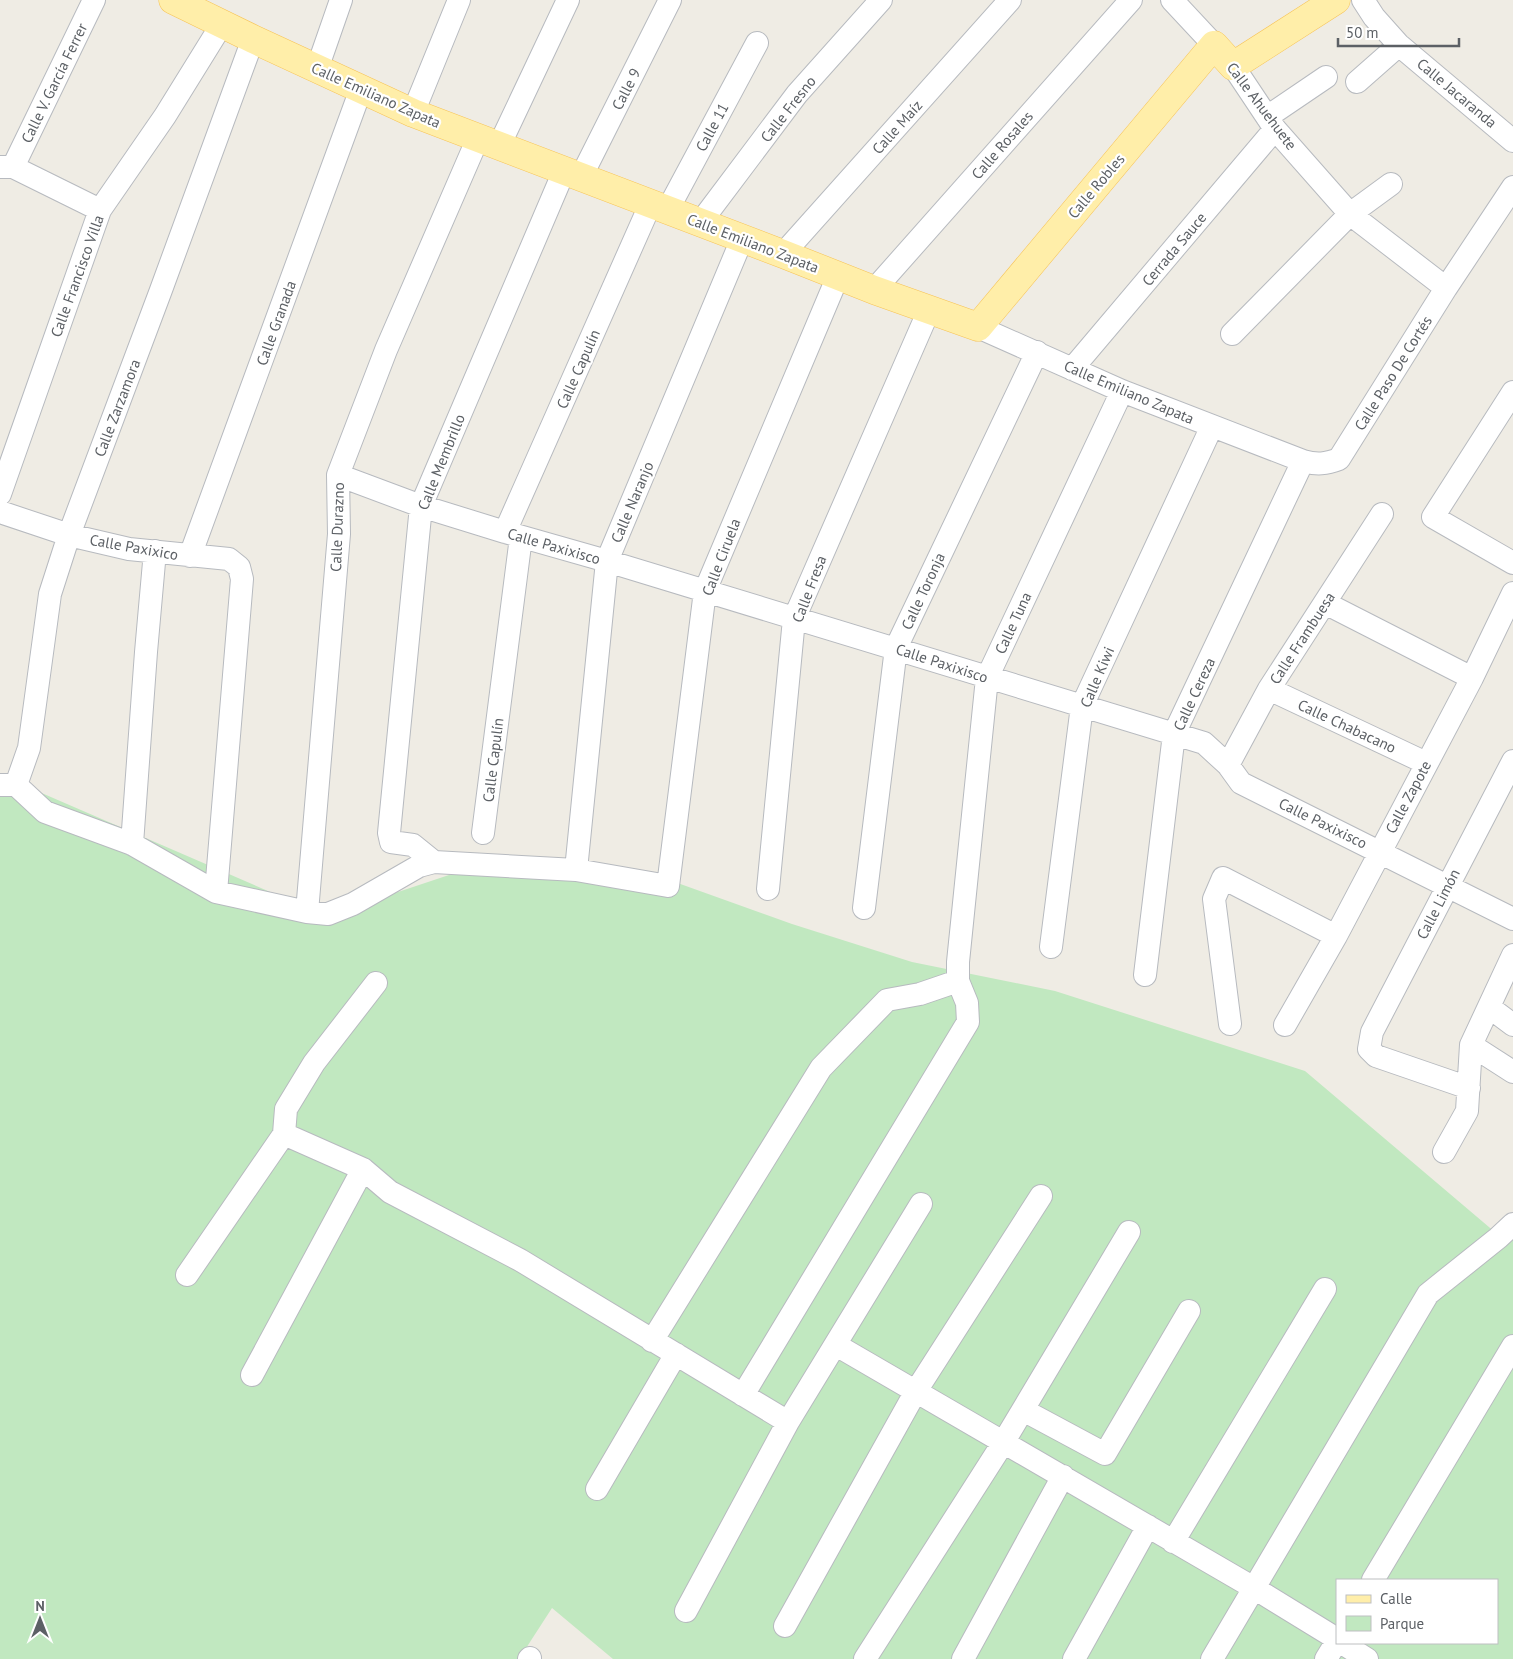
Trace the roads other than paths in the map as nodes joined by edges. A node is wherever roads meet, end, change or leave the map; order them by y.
1 (94, 0) edge
2 (173, 0) edge
3 (341, 0) edge
4 (459, 0) edge
5 (568, 0) edge
6 (670, 0) edge
7 (881, 0) edge
8 (1010, 0) edge
9 (1130, 0) edge
10 (1172, 0) edge
11 (1336, 0) edge
12 (1363, 0) edge
13 (213, 13) edge
14 (253, 39) junction
15 (757, 43) dead end
16 (1214, 45) junction
17 (1399, 45) junction
18 (1233, 66) junction
19 (317, 69) junction
20 (1326, 77) dead end
21 (1357, 82) dead end
22 (361, 89) junction
23 (413, 113) junction
24 (1271, 123) junction
25 (1513, 141) edge
26 (488, 142) junction
27 (6, 167) edge
28 (573, 174) junction
29 (1391, 184) dead end
30 (1513, 186) edge
31 (658, 208) junction
32 (100, 210) junction
33 (1350, 214) junction
34 (700, 223) junction
35 (742, 239) junction
36 (783, 254) junction
37 (838, 276) junction
38 (1446, 288) junction
39 (874, 290) junction
40 (929, 310) junction
41 (978, 327) junction
42 (1232, 334) dead end
43 (1037, 352) junction
44 (1072, 370) junction
45 (1122, 392) junction
46 (1513, 392) edge
47 (1212, 426) junction
48 (1339, 459) joint
49 (1303, 461) junction
50 (338, 475) junction
51 (0, 494) edge
52 (420, 506) junction
53 (0, 512) edge
54 (1382, 514) dead end
55 (69, 535) junction
56 (513, 535) junction
57 (155, 551) junction
58 (190, 556) junction
59 (607, 561) junction
60 (1513, 562) edge
61 (705, 591) junction
62 (1513, 593) edge
63 (1325, 603) junction
64 (794, 619) junction
65 (896, 648) junction
66 (987, 678) junction
67 (1472, 678) junction
68 (1269, 689) junction
69 (1082, 706) junction
70 (1174, 734) junction
71 (1513, 761) edge
72 (1426, 763) junction
73 (1228, 766) junction
74 (8, 785) edge
75 (483, 833) dead end
76 (132, 844) junction
77 (1379, 851) junction
78 (434, 862) junction
79 (576, 870) junction
80 (1448, 885) junction
81 (768, 889) dead end
82 (216, 892) junction
83 (864, 908) dead end
84 (307, 912) junction
85 (1513, 919) edge
86 (1336, 936) junction
87 (1052, 948) dead end
88 (1513, 955) edge
89 (958, 972) junction
90 (1144, 975) dead end
91 (376, 983) dead end
92 (1489, 1007) junction
93 (1230, 1024) dead end
94 (1285, 1025) dead end
95 (1513, 1025) edge
96 (1471, 1045) junction
97 (1513, 1072) edge
98 (1469, 1088) junction
99 (284, 1134) junction
100 (1444, 1152) dead end
101 (363, 1169) junction
102 (1041, 1196) dead end
103 (921, 1204) dead end
104 (1513, 1224) edge
105 (1129, 1232) dead end
106 (187, 1275) dead end
107 (1325, 1289) dead end
108 (1189, 1311) dead end
109 (652, 1341) junction
110 (836, 1345) junction
111 (1513, 1346) edge
112 (676, 1354) junction
113 (252, 1374) dead end
114 (916, 1391) junction
115 (743, 1396) junction
116 (1023, 1410) junction
117 (788, 1422) junction
118 (1003, 1443) junction
119 (1063, 1476) junction
120 (596, 1489) dead end
121 (1148, 1526) junction
122 (1172, 1542) junction
123 (1374, 1579) edge
124 (1254, 1588) junction
125 (686, 1611) dead end
126 (785, 1626) dead end
127 (1336, 1639) edge
128 (1336, 1642) edge
129 (1344, 1644) edge
130 (865, 1659) edge
131 (963, 1659) edge
132 (1074, 1659) edge
133 (1212, 1659) edge
134 (1326, 1659) edge
135 (1367, 1659) edge

1 - 27 street, Calle V. García Ferrer
2 - 13 main road, Calle Emiliano Zapata
3 - 19 street
4 - 23 street
5 - 26 street, Calle Durazno
6 - 28 street, Calle 9
7 - 34 street, Calle Fresno
8 - 36 street, Calle Maíz
9 - 39 street, Calle Rosales
10 - 16 street, Calle Ahuehuete
11 - 18 main road
12 - 17 street, Calle Jacaranda
13 - 14 main road, Calle Emiliano Zapata
13 - 32 street, Calle Francisco Villa
14 - 19 main road, Calle Emiliano Zapata
14 - 55 street, Calle Zarzamora
15 - 31 street, Calle 11
16 - 18 main road, Calle Ahuehuete
16 - 41 main road, Calle Robles
17 - 21 street
17 - 25 street, Calle Jacaranda
18 - 24 street, Calle Ahuehuete
19 - 22 main road, Calle Emiliano Zapata
20 - 24 street, Cerrada Sauce
22 - 23 main road, Calle Emiliano Zapata
22 - 58 street, Calle Granada
23 - 26 main road, Calle Emiliano Zapata
24 - 33 street, Calle Ahuehuete
24 - 44 street, Cerrada Sauce
26 - 28 main road, Calle Emiliano Zapata
26 - 50 street, Calle Durazno
27 - 32 street
28 - 31 main road, Calle Emiliano Zapata
28 - 52 street, Calle Membrillo
29 - 33 street
30 - 38 street, Calle Paso De Cortés
31 - 34 main road, Calle Emiliano Zapata
31 - 56 street, Calle Capulín
32 - 51 street, Calle Francisco Villa
33 - 38 street, Calle Ahuehuete
33 - 42 street
34 - 35 main road, Calle Emiliano Zapata
35 - 36 main road, Calle Emiliano Zapata
35 - 59 street, Calle Naranjo
36 - 37 main road, Calle Emiliano Zapata
37 - 39 main road, Calle Emiliano Zapata
37 - 61 street, Calle Ciruela
38 - 48 street, Calle Paso De Cortés
39 - 40 main road, Calle Emiliano Zapata
40 - 41 main road, Calle Emiliano Zapata
40 - 64 street, Calle Fresa
41 - 43 street, Calle Emiliano Zapata
43 - 44 street, Calle Emiliano Zapata
43 - 65 street, Calle Toronja
44 - 45 street, Calle Emiliano Zapata
45 - 47 street, Calle Emiliano Zapata
45 - 66 street, Calle Tuna
46 - 60 street
47 - 49 street, Calle Emiliano Zapata
47 - 69 street, Calle Kiwi
48 - 49 street, Calle Emiliano Zapata
49 - 70 street, Calle Cereza
50 - 52 street, Calle Paxixisco
50 - 84 street, Calle Durazno
52 - 56 street, Calle Paxixisco
52 - 78 street, Calle Membrillo
53 - 55 street, Calle Paxixico
54 - 63 street, Calle Frambuesa
55 - 57 street, Calle Paxixico
55 - 74 street, Calle Zarzamora
56 - 59 street, Calle Paxixisco
56 - 75 street, Calle Capulín
57 - 58 street, Calle Paxixico
57 - 76 street
58 - 82 street, Calle Paxixico
59 - 61 street, Calle Paxixisco
59 - 79 street, Calle Naranjo
61 - 64 street, Calle Paxixisco
61 - 79 street, Calle Ciruela
62 - 67 street, Calle Zapote
63 - 67 street
63 - 68 street, Calle Frambuesa
64 - 65 street, Calle Paxixisco
64 - 81 street, Calle Fresa
65 - 66 street, Calle Paxixisco
65 - 83 street, Calle Toronja
66 - 69 street, Calle Paxixisco
66 - 89 street, Calle Tuna
67 - 72 street, Calle Zapote
68 - 72 street, Calle Chabacano
68 - 73 street, Calle Frambuesa
69 - 70 street, Calle Paxixisco
69 - 87 street, Calle Kiwi
70 - 73 street, Calle Paxixisco
70 - 90 street, Calle Cereza
71 - 80 street, Calle Limón
72 - 77 street, Calle Zapote
73 - 77 street, Calle Paxixisco
74 - 76 street
76 - 82 street
77 - 80 street, Calle Paxixisco
77 - 86 street, Calle Zapote
78 - 79 street
78 - 84 street
80 - 85 street, Calle Paxixisco
80 - 98 street, Calle Limón
82 - 84 street
86 - 93 street
86 - 94 street, Calle Zapote
88 - 92 street
89 - 109 street
89 - 115 street
91 - 99 street
92 - 95 street
92 - 96 street
96 - 97 street
96 - 98 street
98 - 100 street
99 - 101 street
99 - 106 street
101 - 109 street
101 - 113 street
102 - 114 street
103 - 110 street
104 - 124 street
105 - 116 street
107 - 122 street
108 - 116 street
109 - 112 street
110 - 114 street
110 - 117 street
111 - 123 street
112 - 115 street
112 - 120 street
114 - 118 street
114 - 126 street
115 - 117 street
116 - 118 street
117 - 125 street
118 - 119 street
118 - 130 street
119 - 121 street
119 - 131 street
121 - 122 street
121 - 132 street
122 - 124 street
124 - 127 street
124 - 133 street
128 - 134 street
129 - 135 street

